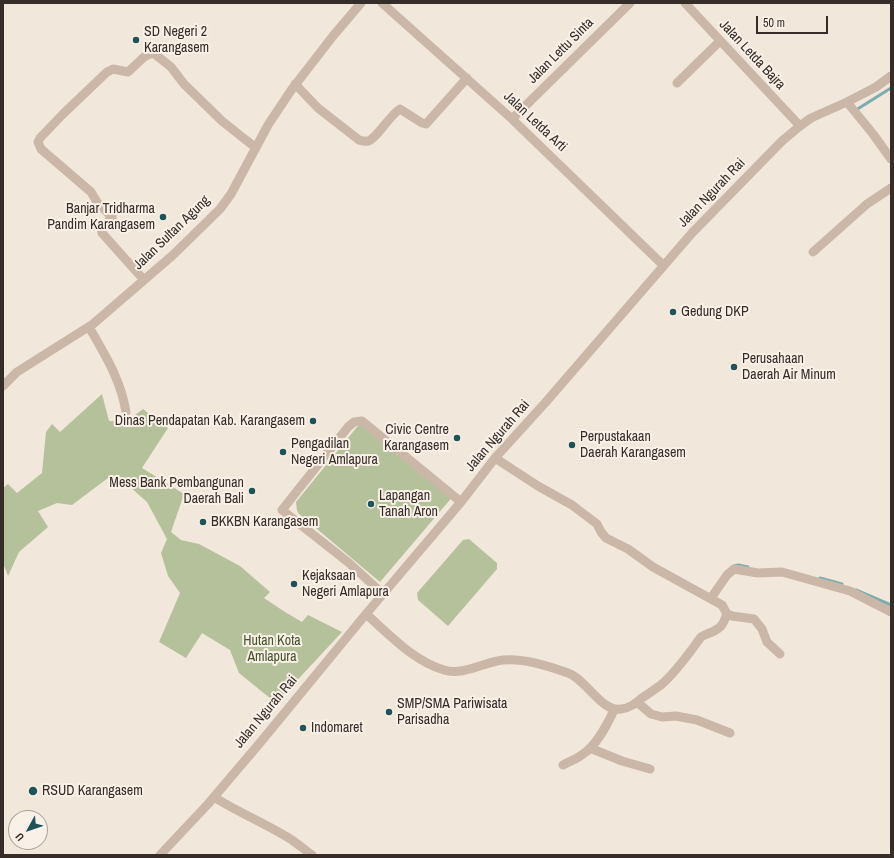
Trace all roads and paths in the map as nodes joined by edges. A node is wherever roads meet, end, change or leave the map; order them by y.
1 (361, 3) edge
2 (382, 3) edge
3 (630, 3) edge
4 (685, 3) edge
5 (720, 41) junction
6 (891, 76) edge
7 (467, 78) junction
8 (677, 83) dead end
9 (295, 84) junction
10 (847, 102) junction
11 (512, 119) junction
12 (800, 126) junction
13 (256, 148) junction
14 (891, 159) edge
15 (891, 188) edge
16 (814, 252) dead end
17 (663, 265) junction
18 (144, 280) junction
19 (89, 327) junction
20 (3, 386) edge
21 (126, 412) dead end
22 (495, 458) junction
23 (461, 502) junction
24 (383, 594) junction
25 (711, 598) junction
26 (891, 612) edge
27 (366, 614) junction
28 (727, 614) junction
29 (780, 654) dead end
30 (637, 702) junction
31 (614, 710) junction
32 (730, 734) dead end
33 (590, 748) junction
34 (563, 765) dead end
35 (650, 769) dead end
36 (214, 797) junction
37 (160, 855) edge
38 (312, 855) edge

1 - 9 street, Jalan Sultan Agung
2 - 7 street, Jalan Letda Arti
3 - 11 street, Jalan Lettu Sinta
4 - 5 street, Jalan Letda Bajra
5 - 8 street
5 - 12 street, Jalan Letda Bajra
6 - 10 street, Jalan Ngurah Rai
7 - 9 street
7 - 11 street, Jalan Letda Arti
9 - 13 street, Jalan Sultan Agung
10 - 12 street, Jalan Ngurah Rai
10 - 14 street
11 - 17 street, Jalan Letda Arti
12 - 17 street, Jalan Ngurah Rai
13 - 18 street, Jalan Sultan Agung
13 - 18 street
15 - 16 street
17 - 22 street, Jalan Ngurah Rai
18 - 19 street, Jalan Sultan Agung
19 - 20 street, Jalan Sultan Agung
19 - 21 street
22 - 23 street, Jalan Ngurah Rai
22 - 25 street
23 - 24 street, Jalan Ngurah Rai
23 - 24 street
24 - 27 street, Jalan Ngurah Rai
25 - 26 street
25 - 28 street
27 - 31 street
27 - 36 street, Jalan Ngurah Rai
28 - 29 street
28 - 30 street
30 - 31 street
30 - 32 street
31 - 33 street
33 - 34 street
33 - 35 street
36 - 37 street, Jalan Ngurah Rai
36 - 38 street

